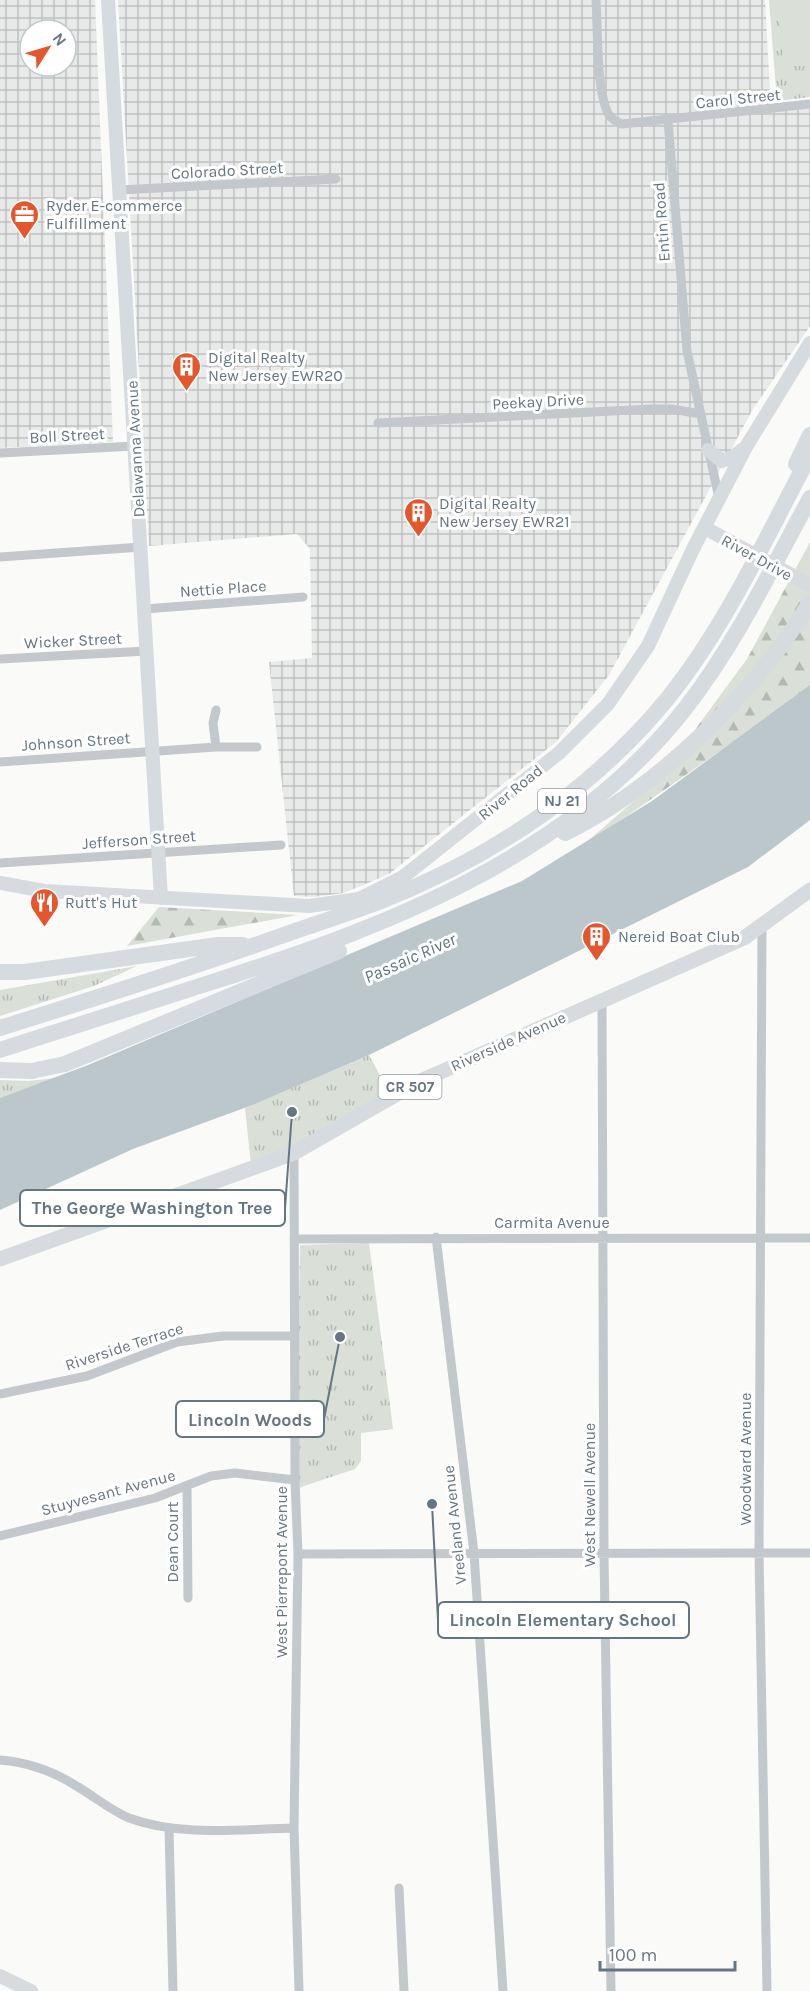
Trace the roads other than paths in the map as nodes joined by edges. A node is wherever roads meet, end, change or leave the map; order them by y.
1 (108, 0) edge
2 (597, 0) edge
3 (810, 104) edge
4 (668, 120) junction
5 (336, 179) dead end
6 (119, 190) junction
7 (810, 343) edge
8 (700, 414) junction
9 (378, 423) dead end
10 (810, 435) edge
11 (135, 446) junction
12 (746, 447) junction
13 (708, 450) junction
14 (0, 453) edge
15 (810, 455) edge
16 (719, 498) junction
17 (810, 498) edge
18 (705, 528) junction
19 (768, 534) junction
20 (141, 547) junction
21 (0, 557) edge
22 (804, 582) edge
23 (303, 597) dead end
24 (810, 602) edge
25 (145, 609) junction
26 (147, 651) junction
27 (0, 659) edge
28 (216, 710) dead end
29 (216, 747) junction
30 (257, 747) dead end
31 (153, 751) junction
32 (0, 762) edge
33 (281, 845) dead end
34 (159, 853) junction
35 (508, 860) junction
36 (0, 863) edge
37 (0, 883) edge
38 (451, 890) junction
39 (810, 890) edge
40 (161, 898) junction
41 (762, 927) junction
42 (255, 945) junction
43 (105, 963) junction
44 (0, 972) edge
45 (0, 981) edge
46 (602, 999) junction
47 (0, 1028) edge
48 (0, 1050) edge
49 (0, 1070) edge
50 (294, 1153) junction
51 (436, 1237) junction
52 (761, 1237) junction
53 (603, 1238) junction
54 (810, 1238) edge
55 (294, 1239) junction
56 (0, 1259) edge
57 (294, 1336) junction
58 (0, 1394) edge
59 (295, 1480) junction
60 (187, 1486) junction
61 (0, 1536) edge
62 (474, 1553) junction
63 (759, 1553) junction
64 (810, 1553) edge
65 (298, 1554) junction
66 (604, 1554) junction
67 (188, 1598) dead end
68 (0, 1760) edge
69 (169, 1828) junction
70 (294, 1828) junction
71 (399, 1888) dead end
72 (0, 1976) edge
73 (31, 1991) edge
74 (173, 1991) edge
75 (299, 1991) edge
76 (404, 1991) edge
77 (503, 1991) edge
78 (611, 1991) edge
79 (767, 1991) edge

1 - 6 street, Delawanna Avenue
2 - 4 street
3 - 4 street, Carol Street
4 - 8 street, Entin Road
5 - 6 street, Colorado Street
6 - 11 street, Delawanna Avenue
7 - 12 street, River Road
8 - 9 street, Peekay Drive
8 - 13 street, Entin Road
10 - 19 highway
11 - 14 street, Boll Street
11 - 20 street, Delawanna Avenue
12 - 13 street
12 - 16 street, River Road
13 - 16 street, Entin Road
15 - 19 highway, NJ 21
16 - 18 street, River Road
17 - 35 highway, NJ 21
18 - 22 street, River Drive
18 - 40 street, River Road
19 - 42 highway, NJ 21
20 - 21 street
20 - 25 street, Delawanna Avenue
23 - 25 street, Nettie Place
24 - 35 highway
25 - 26 street, Delawanna Avenue
26 - 27 street, Wicker Street
26 - 31 street, Delawanna Avenue
28 - 29 street
29 - 30 street, Johnson Street
29 - 31 street, Johnson Street
31 - 32 street, Johnson Street
31 - 34 street, Delawanna Avenue
33 - 34 street, Jefferson Street
34 - 36 street, Jefferson Street
34 - 40 street, Delawanna Avenue
35 - 38 highway, NJ 21
37 - 40 street, River Road
38 - 48 highway, NJ 21
38 - 49 highway
39 - 41 main road, Riverside Avenue / CR 507
41 - 46 main road, Riverside Avenue / CR 507
41 - 52 street, Woodward Avenue
42 - 43 highway
42 - 47 highway, NJ 21
43 - 44 highway
43 - 45 highway
46 - 50 main road, Riverside Avenue / CR 507
46 - 53 street, West Newell Avenue
50 - 55 street, West Pierrepont Avenue
50 - 56 main road, Riverside Avenue / CR 507
51 - 53 street, Carmita Avenue
51 - 55 street, Carmita Avenue
51 - 62 street, Vreeland Avenue
52 - 53 street, Carmita Avenue
52 - 54 street, Carmita Avenue
52 - 63 street, Woodward Avenue
53 - 66 street, West Newell Avenue
55 - 57 street, West Pierrepont Avenue
57 - 58 street, Riverside Terrace
57 - 59 street, West Pierrepont Avenue
59 - 60 street, Stuyvesant Avenue
59 - 65 street, West Pierrepont Avenue
60 - 61 street, Stuyvesant Avenue
60 - 67 street, Dean Court
62 - 65 street
62 - 66 street
62 - 77 street, Vreeland Avenue
63 - 64 street
63 - 66 street
63 - 79 street, Woodward Avenue
65 - 70 street, West Pierrepont Avenue
66 - 78 street, West Newell Avenue
68 - 69 street
69 - 70 street
69 - 74 street
70 - 75 street, West Pierrepont Avenue
71 - 76 street
72 - 73 street

